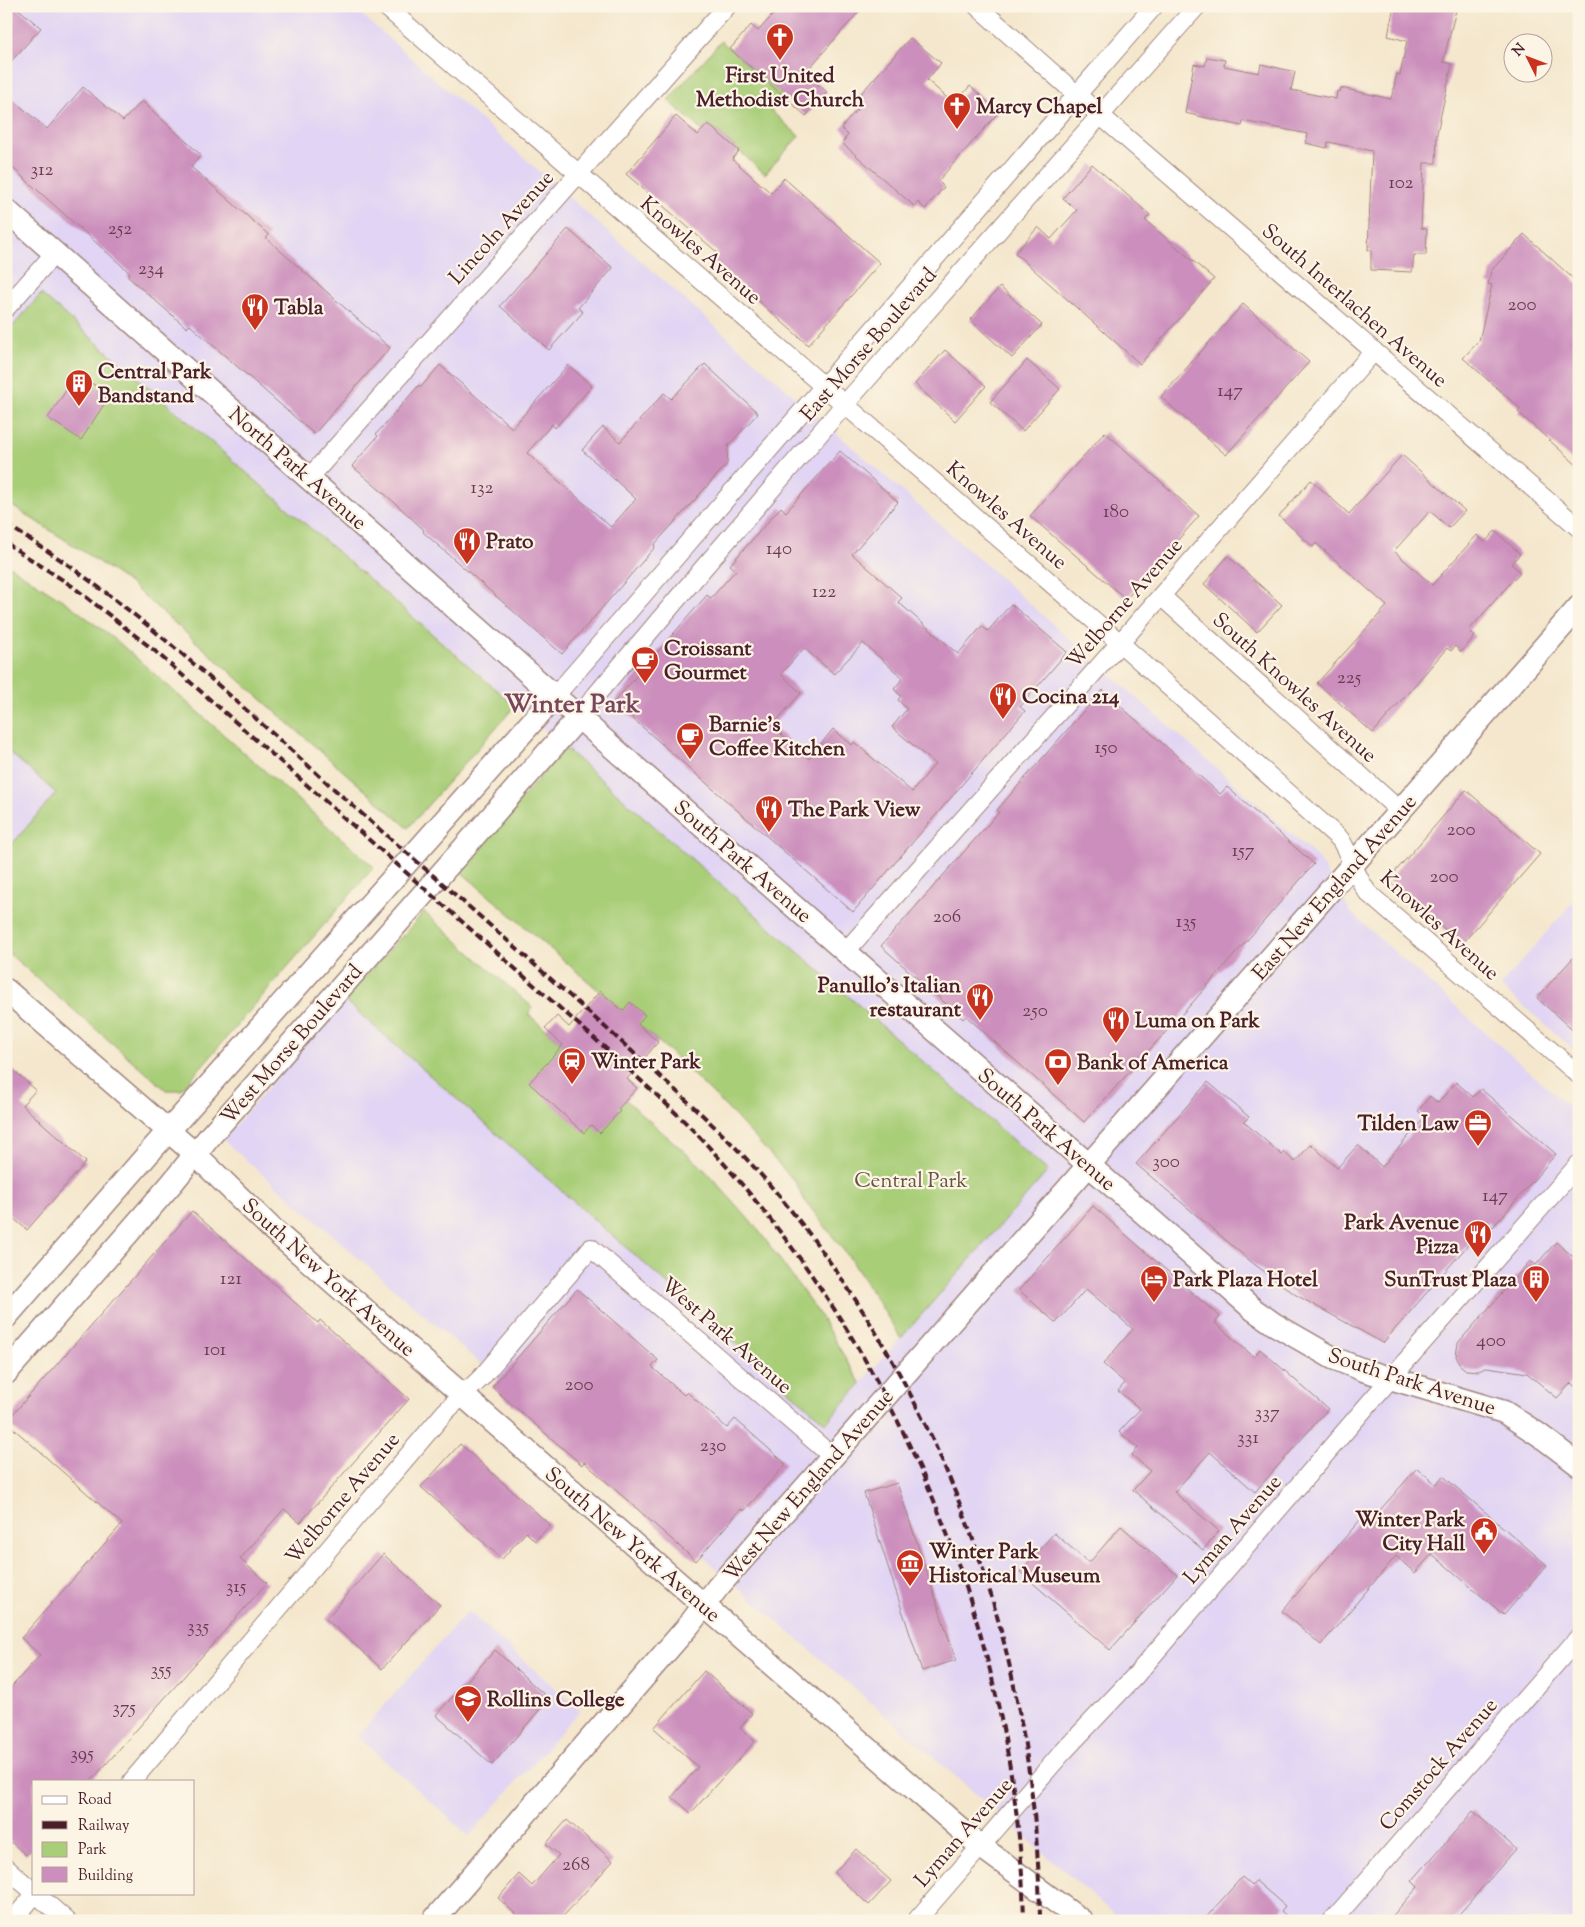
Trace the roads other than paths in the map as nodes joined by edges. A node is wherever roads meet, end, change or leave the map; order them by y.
1 (385, 6) edge
2 (726, 6) edge
3 (977, 6) edge
4 (1154, 6) edge
5 (1197, 6) edge
6 (1077, 94) junction
7 (1102, 116) junction
8 (578, 174) junction
9 (6, 210) edge
10 (54, 254) junction
11 (6, 308) edge
12 (1374, 351) junction
13 (824, 386) junction
14 (845, 404) junction
15 (309, 478) junction
16 (1579, 528) edge
17 (680, 554) junction
18 (700, 572) junction
19 (1160, 596) junction
20 (1579, 607) edge
21 (1120, 643) junction
22 (567, 706) junction
23 (1400, 811) junction
24 (1353, 865) junction
25 (846, 952) junction
26 (6, 990) edge
27 (292, 991) junction
28 (318, 1013) junction
29 (1579, 1075) edge
30 (169, 1132) junction
31 (195, 1154) junction
32 (1579, 1164) edge
33 (1089, 1166) junction
34 (592, 1248) joint
35 (6, 1317) edge
36 (6, 1373) edge
37 (1391, 1378) junction
38 (462, 1396) junction
39 (833, 1456) junction
40 (1579, 1465) edge
41 (704, 1606) junction
42 (1579, 1637) edge
43 (133, 1780) edge
44 (980, 1846) junction
45 (6, 1868) edge
46 (32, 1890) edge
47 (34, 1894) edge
48 (36, 1894) edge
49 (12, 1921) edge
50 (67, 1921) edge
51 (433, 1921) edge
52 (916, 1921) edge
53 (1082, 1921) edge
54 (1332, 1921) edge

1 - 8 street, Knowles Avenue
2 - 8 street, Lincoln Avenue
3 - 6 street, South Interlachen Avenue
4 - 6 street, East Morse Boulevard
5 - 7 street, East Morse Boulevard
6 - 7 street, South Interlachen Avenue
6 - 13 street, East Morse Boulevard
7 - 12 street, South Interlachen Avenue
7 - 14 street, East Morse Boulevard
8 - 13 street, Knowles Avenue
8 - 15 street, Lincoln Avenue
9 - 10 street, North Park Avenue
10 - 11 street
10 - 15 street, North Park Avenue
12 - 16 street, South Interlachen Avenue
12 - 19 street, Welborne Avenue
13 - 14 street, Knowles Avenue
13 - 17 street, East Morse Boulevard
14 - 18 street, East Morse Boulevard
14 - 21 street, Knowles Avenue
15 - 22 street, North Park Avenue
17 - 18 street
17 - 22 street, East Morse Boulevard
18 - 22 street, East Morse Boulevard
19 - 21 street, Welborne Avenue
19 - 23 street, South Knowles Avenue
20 - 23 street, East New England Avenue
21 - 24 street, Knowles Avenue
21 - 25 street, Welborne Avenue
22 - 25 street, South Park Avenue
22 - 27 street, West Morse Boulevard
22 - 28 street, West Morse Boulevard
23 - 24 street, East New England Avenue
24 - 29 street, Knowles Avenue
24 - 33 street, East New England Avenue
25 - 33 street, South Park Avenue
26 - 30 street, South New York Avenue
27 - 28 street
27 - 30 street, West Morse Boulevard
28 - 31 street, West Morse Boulevard
30 - 31 street, South New York Avenue
30 - 35 street, West Morse Boulevard
31 - 36 street, West Morse Boulevard
31 - 38 street, South New York Avenue
32 - 37 street, Lyman Avenue
33 - 37 street, South Park Avenue
33 - 39 street, West New England Avenue
34 - 38 street, Welborne Avenue
34 - 39 street, West Park Avenue
37 - 40 street, South Park Avenue
37 - 44 street, Lyman Avenue
38 - 41 street, South New York Avenue
38 - 43 street, Welborne Avenue
39 - 41 street, West New England Avenue
41 - 44 street, South New York Avenue
41 - 51 street, West New England Avenue
42 - 54 street, Comstock Avenue
44 - 52 street, Lyman Avenue
44 - 53 street, South New York Avenue
45 - 46 street
47 - 49 street
48 - 50 street

